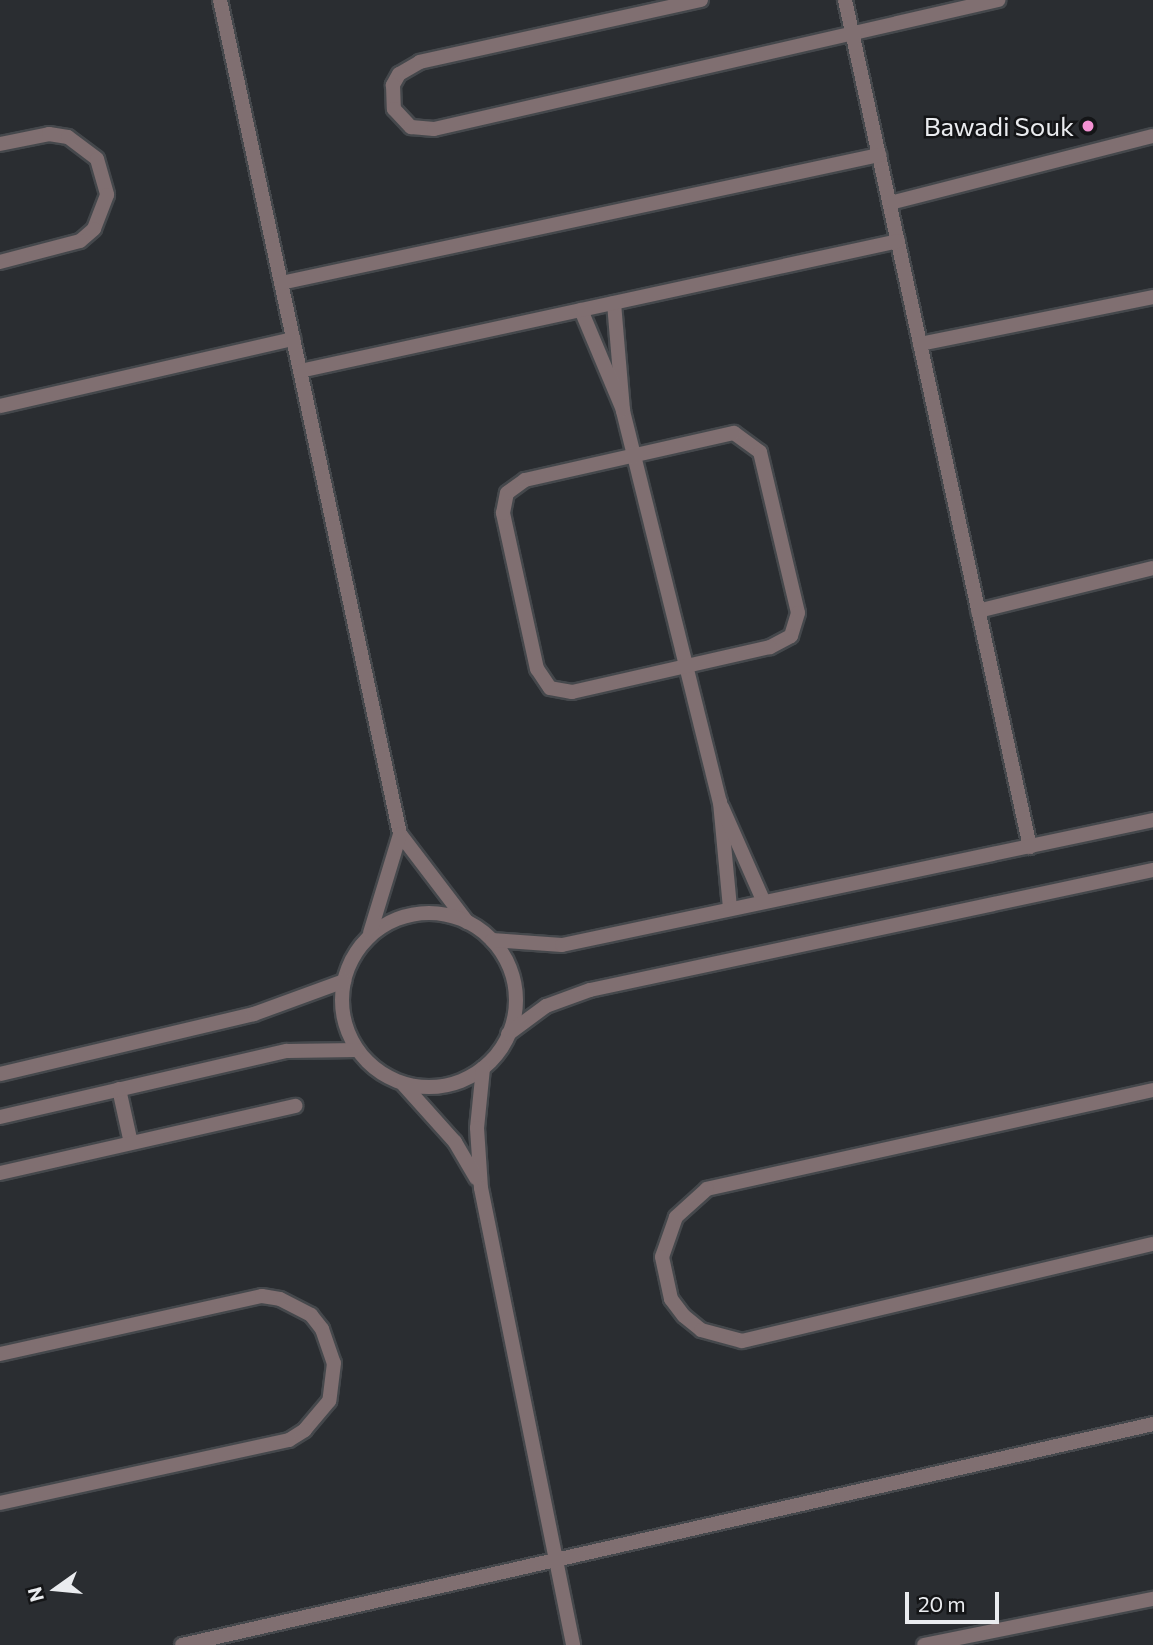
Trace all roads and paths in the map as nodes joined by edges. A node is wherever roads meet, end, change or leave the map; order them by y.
1 (220, 0) edge
2 (701, 0) edge
3 (845, 0) edge
4 (998, 0) edge
5 (853, 33) junction
6 (1153, 136) edge
7 (0, 144) edge
8 (879, 155) junction
9 (890, 203) junction
10 (898, 241) junction
11 (0, 262) edge
12 (281, 282) junction
13 (1153, 297) edge
14 (614, 303) junction
15 (581, 310) junction
16 (293, 339) junction
17 (920, 344) junction
18 (300, 371) junction
19 (0, 406) edge
20 (624, 411) junction
21 (635, 454) junction
22 (1153, 568) edge
23 (978, 611) junction
24 (687, 666) junction
25 (720, 802) junction
26 (1153, 820) edge
27 (400, 834) junction
28 (1030, 847) junction
29 (1153, 870) edge
30 (763, 900) junction
31 (730, 908) junction
32 (467, 922) junction
33 (368, 937) junction
34 (492, 940) junction
35 (344, 981) junction
36 (508, 1034) junction
37 (357, 1050) junction
38 (483, 1068) junction
39 (0, 1074) edge
40 (402, 1083) junction
41 (118, 1089) junction
42 (1153, 1090) edge
43 (296, 1106) dead end
44 (0, 1117) edge
45 (131, 1143) junction
46 (0, 1172) edge
47 (481, 1188) junction
48 (1153, 1244) edge
49 (0, 1354) edge
50 (1153, 1424) edge
51 (0, 1503) edge
52 (556, 1560) junction
53 (1153, 1599) edge
54 (182, 1645) edge
55 (573, 1645) edge
56 (923, 1645) edge

1 - 12 street
2 - 5 street
3 - 5 street
4 - 5 street
5 - 8 street
6 - 9 street
7 - 11 street
8 - 9 street
8 - 12 street
9 - 10 street
10 - 14 street
10 - 17 street
12 - 16 street
13 - 17 street
14 - 15 street
14 - 20 street
15 - 18 street
15 - 20 street
16 - 18 street
16 - 19 street
17 - 23 street
18 - 27 street
20 - 21 street
21 - 24 street
21 - 24 street
21 - 24 street
22 - 23 street
23 - 28 street
24 - 25 street
25 - 30 street
25 - 31 street
26 - 28 street
27 - 32 street
27 - 33 street
28 - 30 street
29 - 36 street
30 - 31 street
31 - 34 street
32 - 33 street
32 - 34 street
33 - 35 street
34 - 36 street
35 - 37 street
35 - 39 street
36 - 38 street
37 - 40 street
37 - 41 street
38 - 40 street
38 - 47 street
40 - 47 street
41 - 44 street
41 - 45 street
42 - 48 street
43 - 45 street
45 - 46 street
47 - 52 street
49 - 51 street
50 - 52 street
52 - 54 street
52 - 55 street
53 - 56 street

